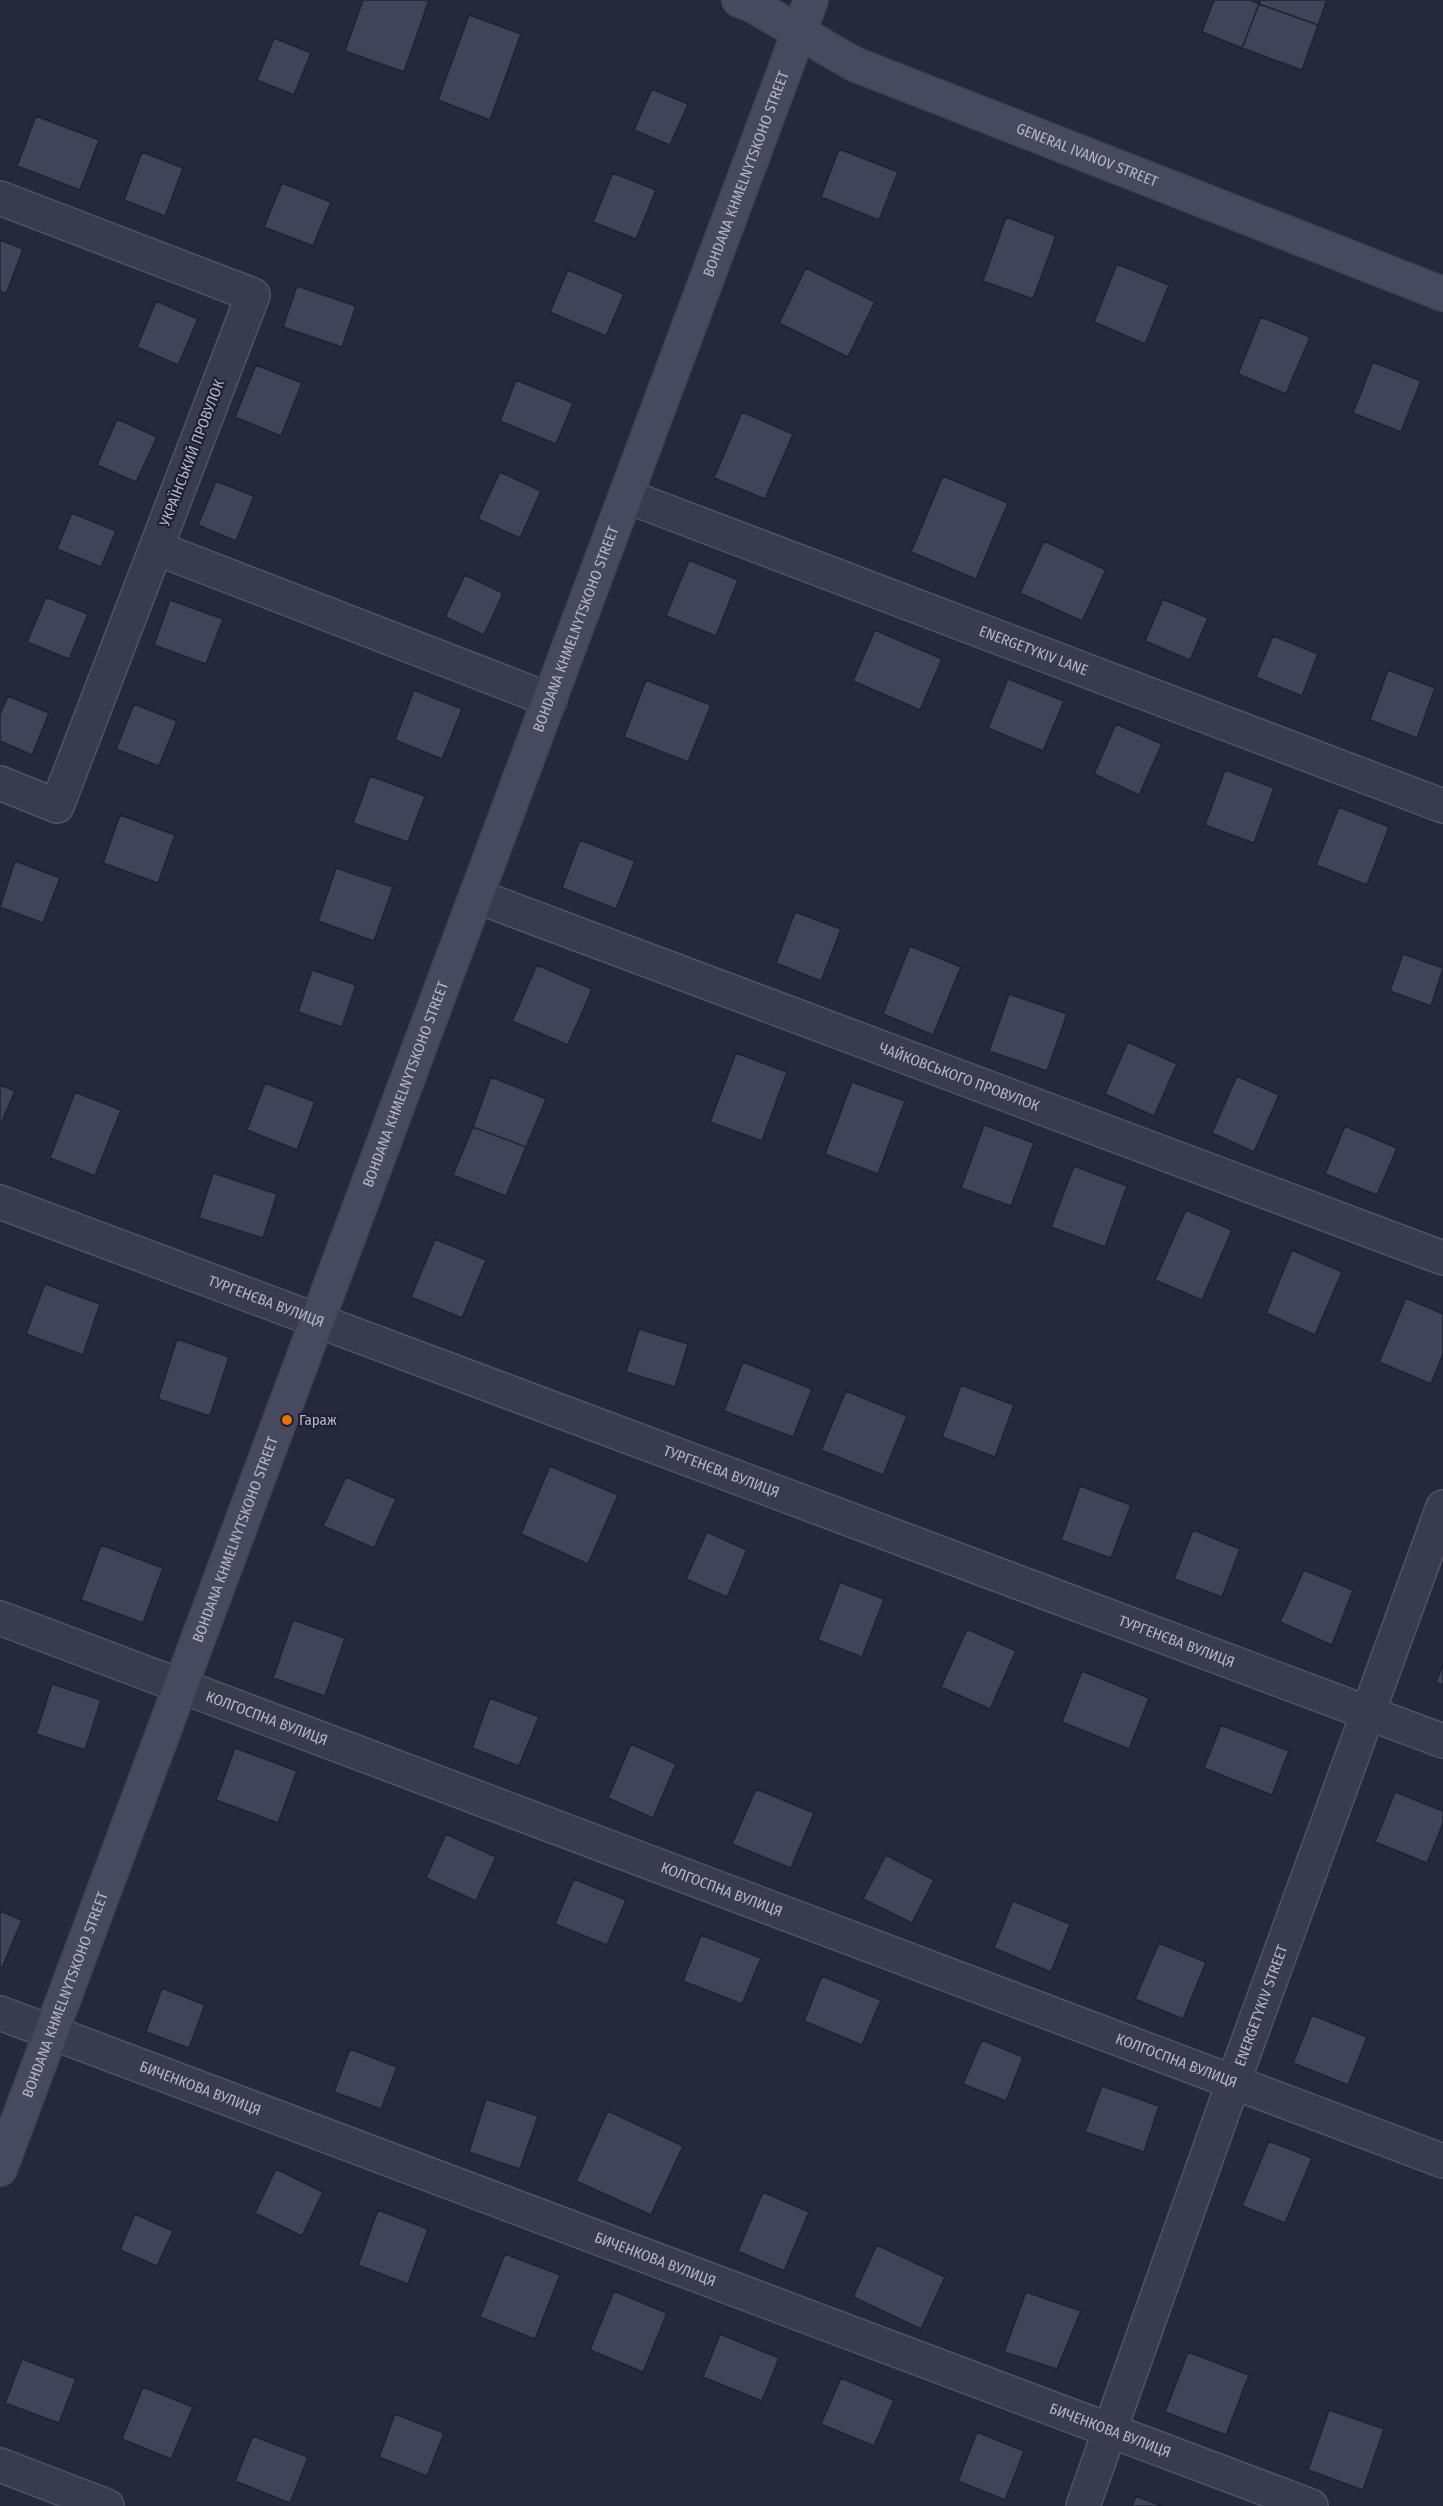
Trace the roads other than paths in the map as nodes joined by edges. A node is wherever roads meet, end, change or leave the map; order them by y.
1 (739, 0) edge
2 (811, 0) edge
3 (800, 32) junction
4 (0, 198) edge
5 (1443, 294) edge
6 (626, 496) junction
7 (156, 548) junction
8 (550, 700) junction
9 (0, 783) edge
10 (1443, 806) edge
11 (476, 896) junction
12 (0, 1202) edge
13 (1443, 1258) edge
14 (317, 1320) junction
15 (1443, 1507) edge
16 (0, 1618) edge
17 (181, 1686) junction
18 (1367, 1713) junction
19 (1443, 1741) edge
20 (0, 2013) edge
21 (51, 2032) junction
22 (1233, 2083) junction
23 (1443, 2161) edge
24 (0, 2169) edge
25 (1110, 2431) junction
26 (0, 2465) edge
27 (107, 2506) edge
28 (1083, 2506) edge
29 (1311, 2506) edge

1 - 3 street, GENERAL IVANOV STREET
2 - 3 street, BOHDANA KHMELNYTSKOHO STREET
3 - 5 street, GENERAL IVANOV STREET
3 - 6 street, BOHDANA KHMELNYTSKOHO STREET
4 - 7 street, УКРАЇНСЬКИЙ ПРОВУЛОК
6 - 8 street, BOHDANA KHMELNYTSKOHO STREET
6 - 10 street, ENERGETYKIV LANE
7 - 8 street
7 - 9 street, УКРАЇНСЬКИЙ ПРОВУЛОК
8 - 11 street, BOHDANA KHMELNYTSKOHO STREET
11 - 13 street, ЧАЙКОВСЬКОГО ПРОВУЛОК
11 - 14 street, BOHDANA KHMELNYTSKOHO STREET
12 - 14 street, ТУРГЕНЄВА ВУЛИЦЯ
14 - 17 street, BOHDANA KHMELNYTSKOHO STREET
14 - 18 street, ТУРГЕНЄВА ВУЛИЦЯ
15 - 18 street, ENERGETYKIV STREET
16 - 17 street, КОЛГОСПНА ВУЛИЦЯ
17 - 21 street, BOHDANA KHMELNYTSKOHO STREET
17 - 22 street, КОЛГОСПНА ВУЛИЦЯ
18 - 19 street, ТУРГЕНЄВА ВУЛИЦЯ
18 - 22 street, ENERGETYKIV STREET
20 - 21 street, БИЧЕНКОВА ВУЛИЦЯ
21 - 24 street, BOHDANA KHMELNYTSKOHO STREET
21 - 25 street, БИЧЕНКОВА ВУЛИЦЯ
22 - 23 street, КОЛГОСПНА ВУЛИЦЯ
22 - 25 street, ENERGETYKIV STREET
25 - 28 street, ENERGETYKIV STREET
25 - 29 street, БИЧЕНКОВА ВУЛИЦЯ
26 - 27 street

